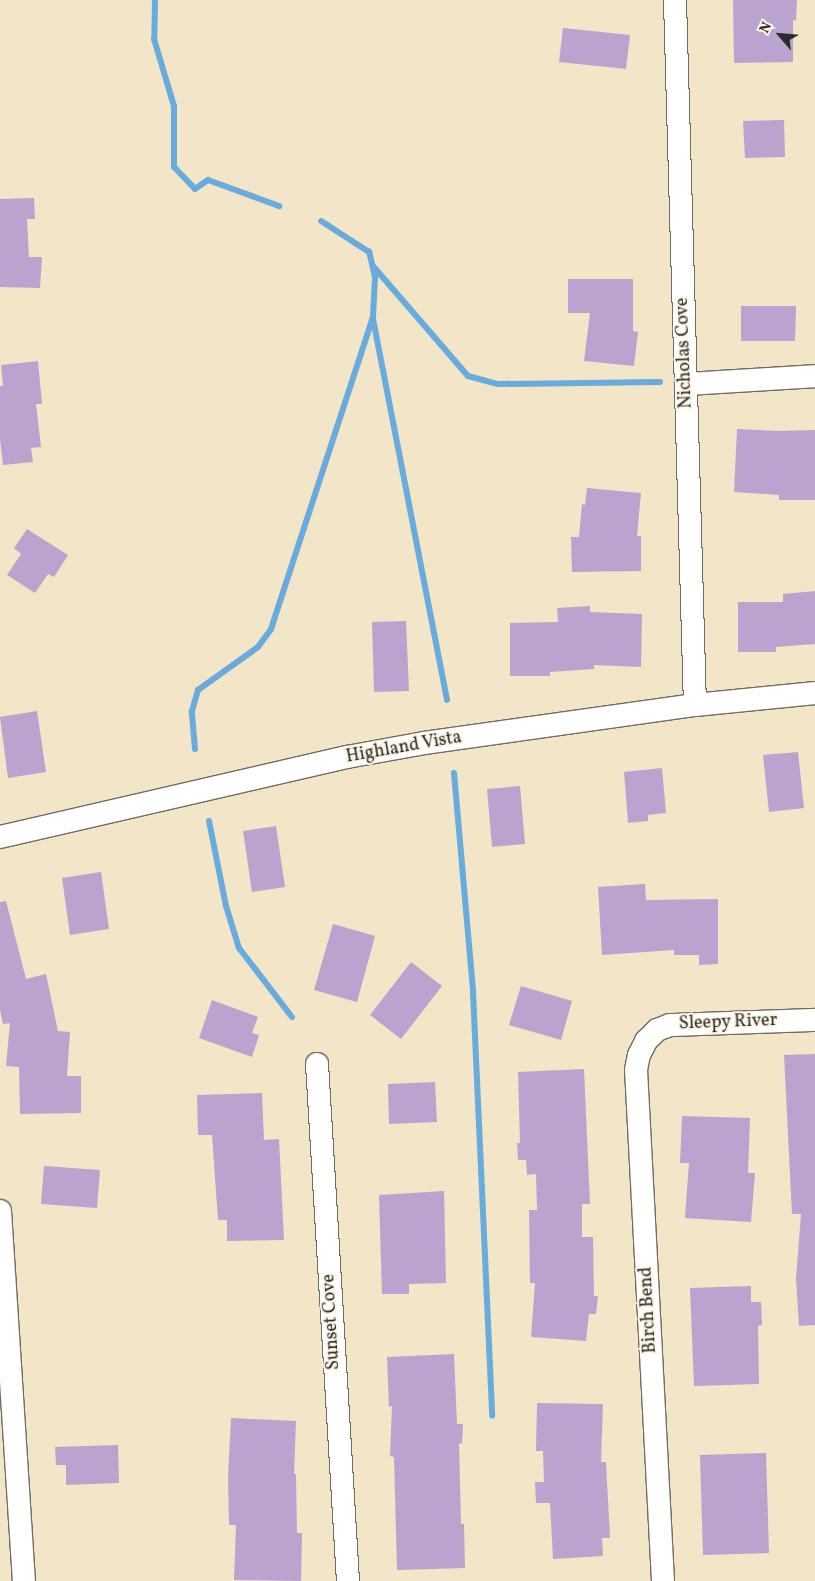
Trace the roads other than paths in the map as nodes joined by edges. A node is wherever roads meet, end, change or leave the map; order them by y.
1 (675, 0) edge
2 (815, 376) edge
3 (686, 384) junction
4 (815, 693) edge
5 (695, 705) junction
6 (0, 837) edge
7 (815, 1020) edge
8 (646, 1041) joint
9 (317, 1064) dead end
10 (0, 1211) edge
11 (24, 1581) edge
12 (348, 1581) edge
13 (663, 1581) edge

1 - 3 street, Nicholas Cove
2 - 3 street
3 - 5 street, Nicholas Cove
4 - 5 street, Highland Vista
5 - 6 street, Highland Vista
7 - 8 street, Sleepy River
8 - 13 street, Birch Bend
9 - 12 street, Sunset Cove
10 - 11 street

